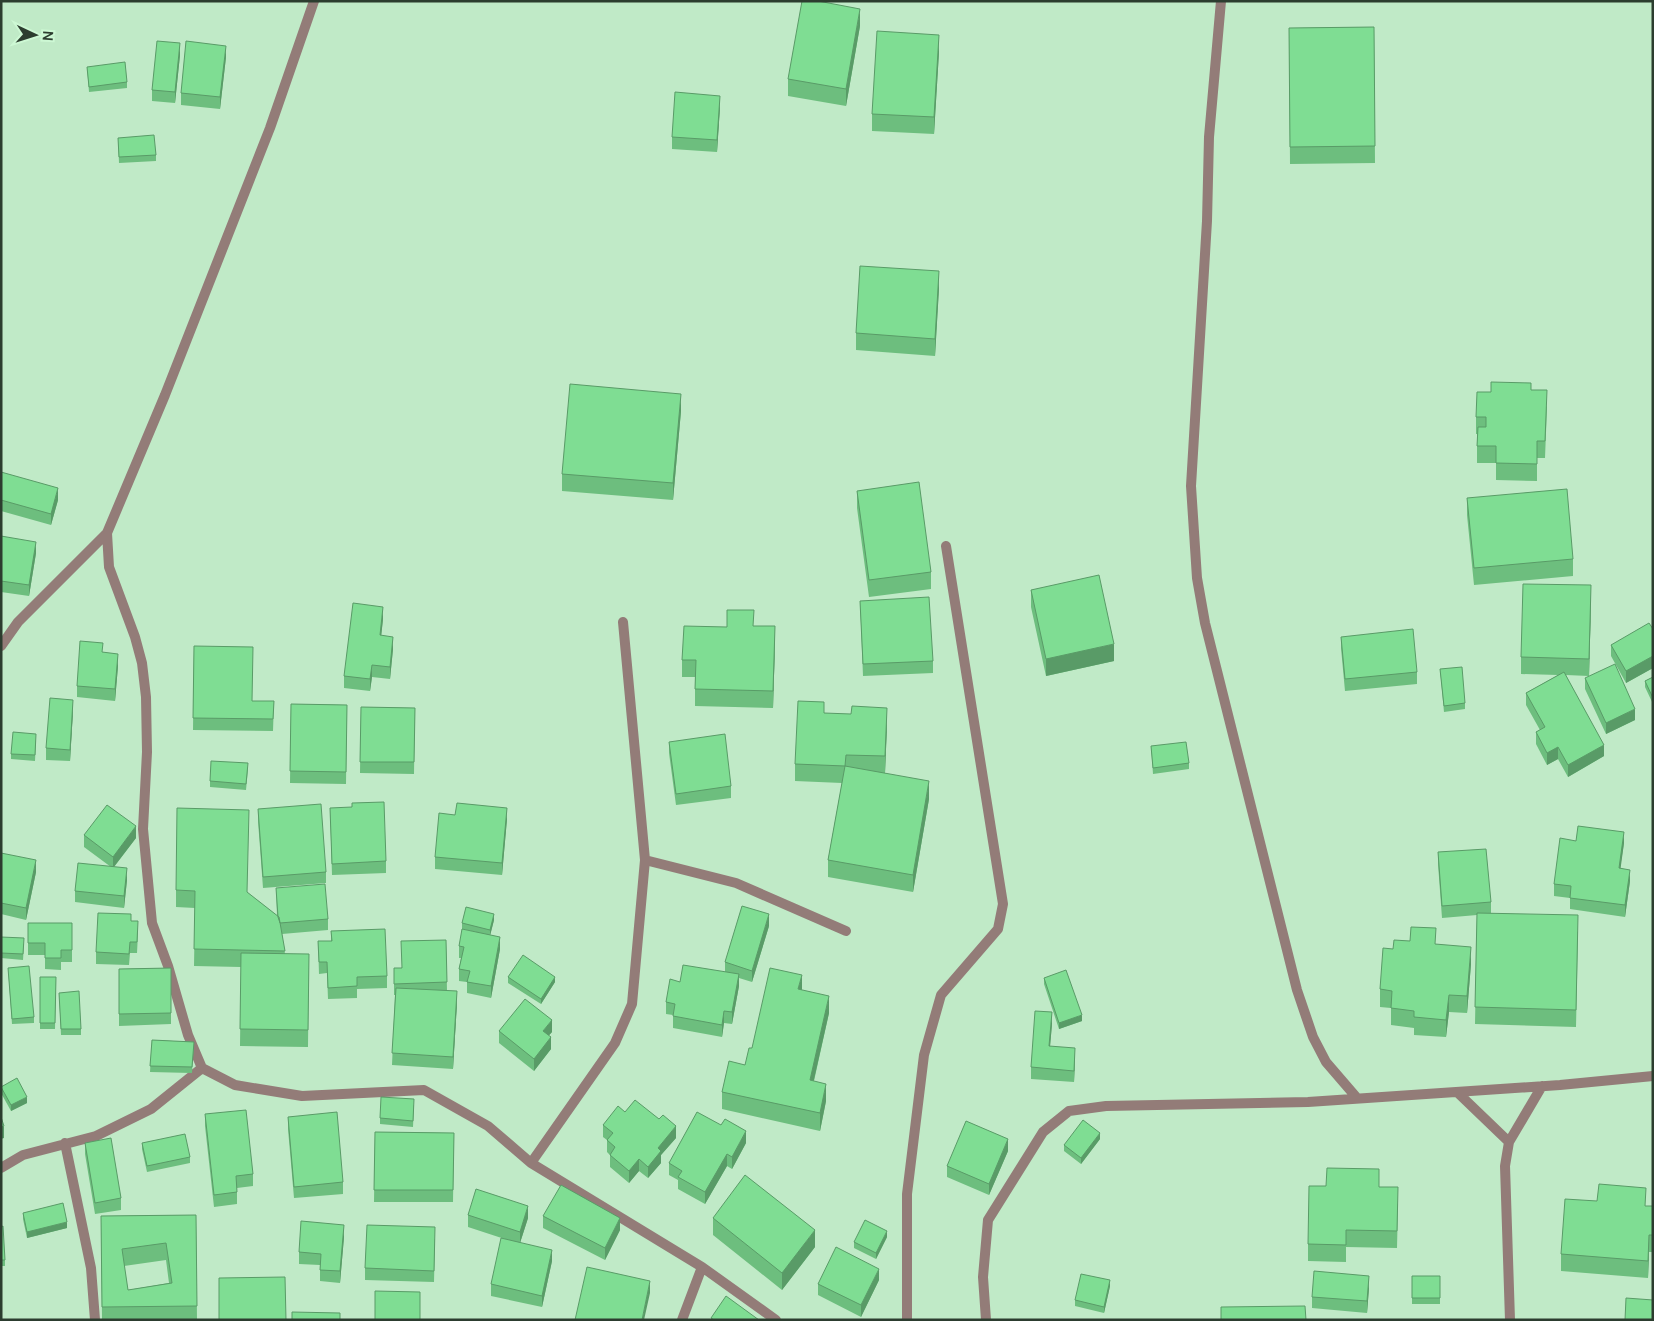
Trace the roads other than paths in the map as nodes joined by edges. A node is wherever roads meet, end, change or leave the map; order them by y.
1 (314, 1) edge
2 (1221, 1) edge
3 (107, 533) junction
4 (946, 546) dead end
5 (623, 622) dead end
6 (1, 646) edge
7 (645, 860) junction
8 (846, 931) dead end
9 (202, 1068) junction
10 (1653, 1076) edge
11 (1542, 1086) junction
12 (1457, 1092) junction
13 (1357, 1098) junction
14 (1509, 1142) junction
15 (65, 1143) junction
16 (531, 1163) junction
17 (1, 1168) edge
18 (702, 1267) junction
19 (95, 1320) edge
20 (682, 1320) edge
21 (776, 1320) edge
22 (907, 1320) edge
23 (986, 1320) edge
24 (1510, 1320) edge

1 - 3 street
2 - 13 street
3 - 6 street
3 - 9 street
4 - 22 street
5 - 7 street
7 - 8 street
7 - 16 street
9 - 15 street
9 - 16 street
10 - 11 street
11 - 12 street
11 - 14 street
12 - 13 street
12 - 14 street
13 - 23 street
14 - 24 street
15 - 17 street
15 - 19 street
16 - 18 street
18 - 20 street
18 - 21 street

